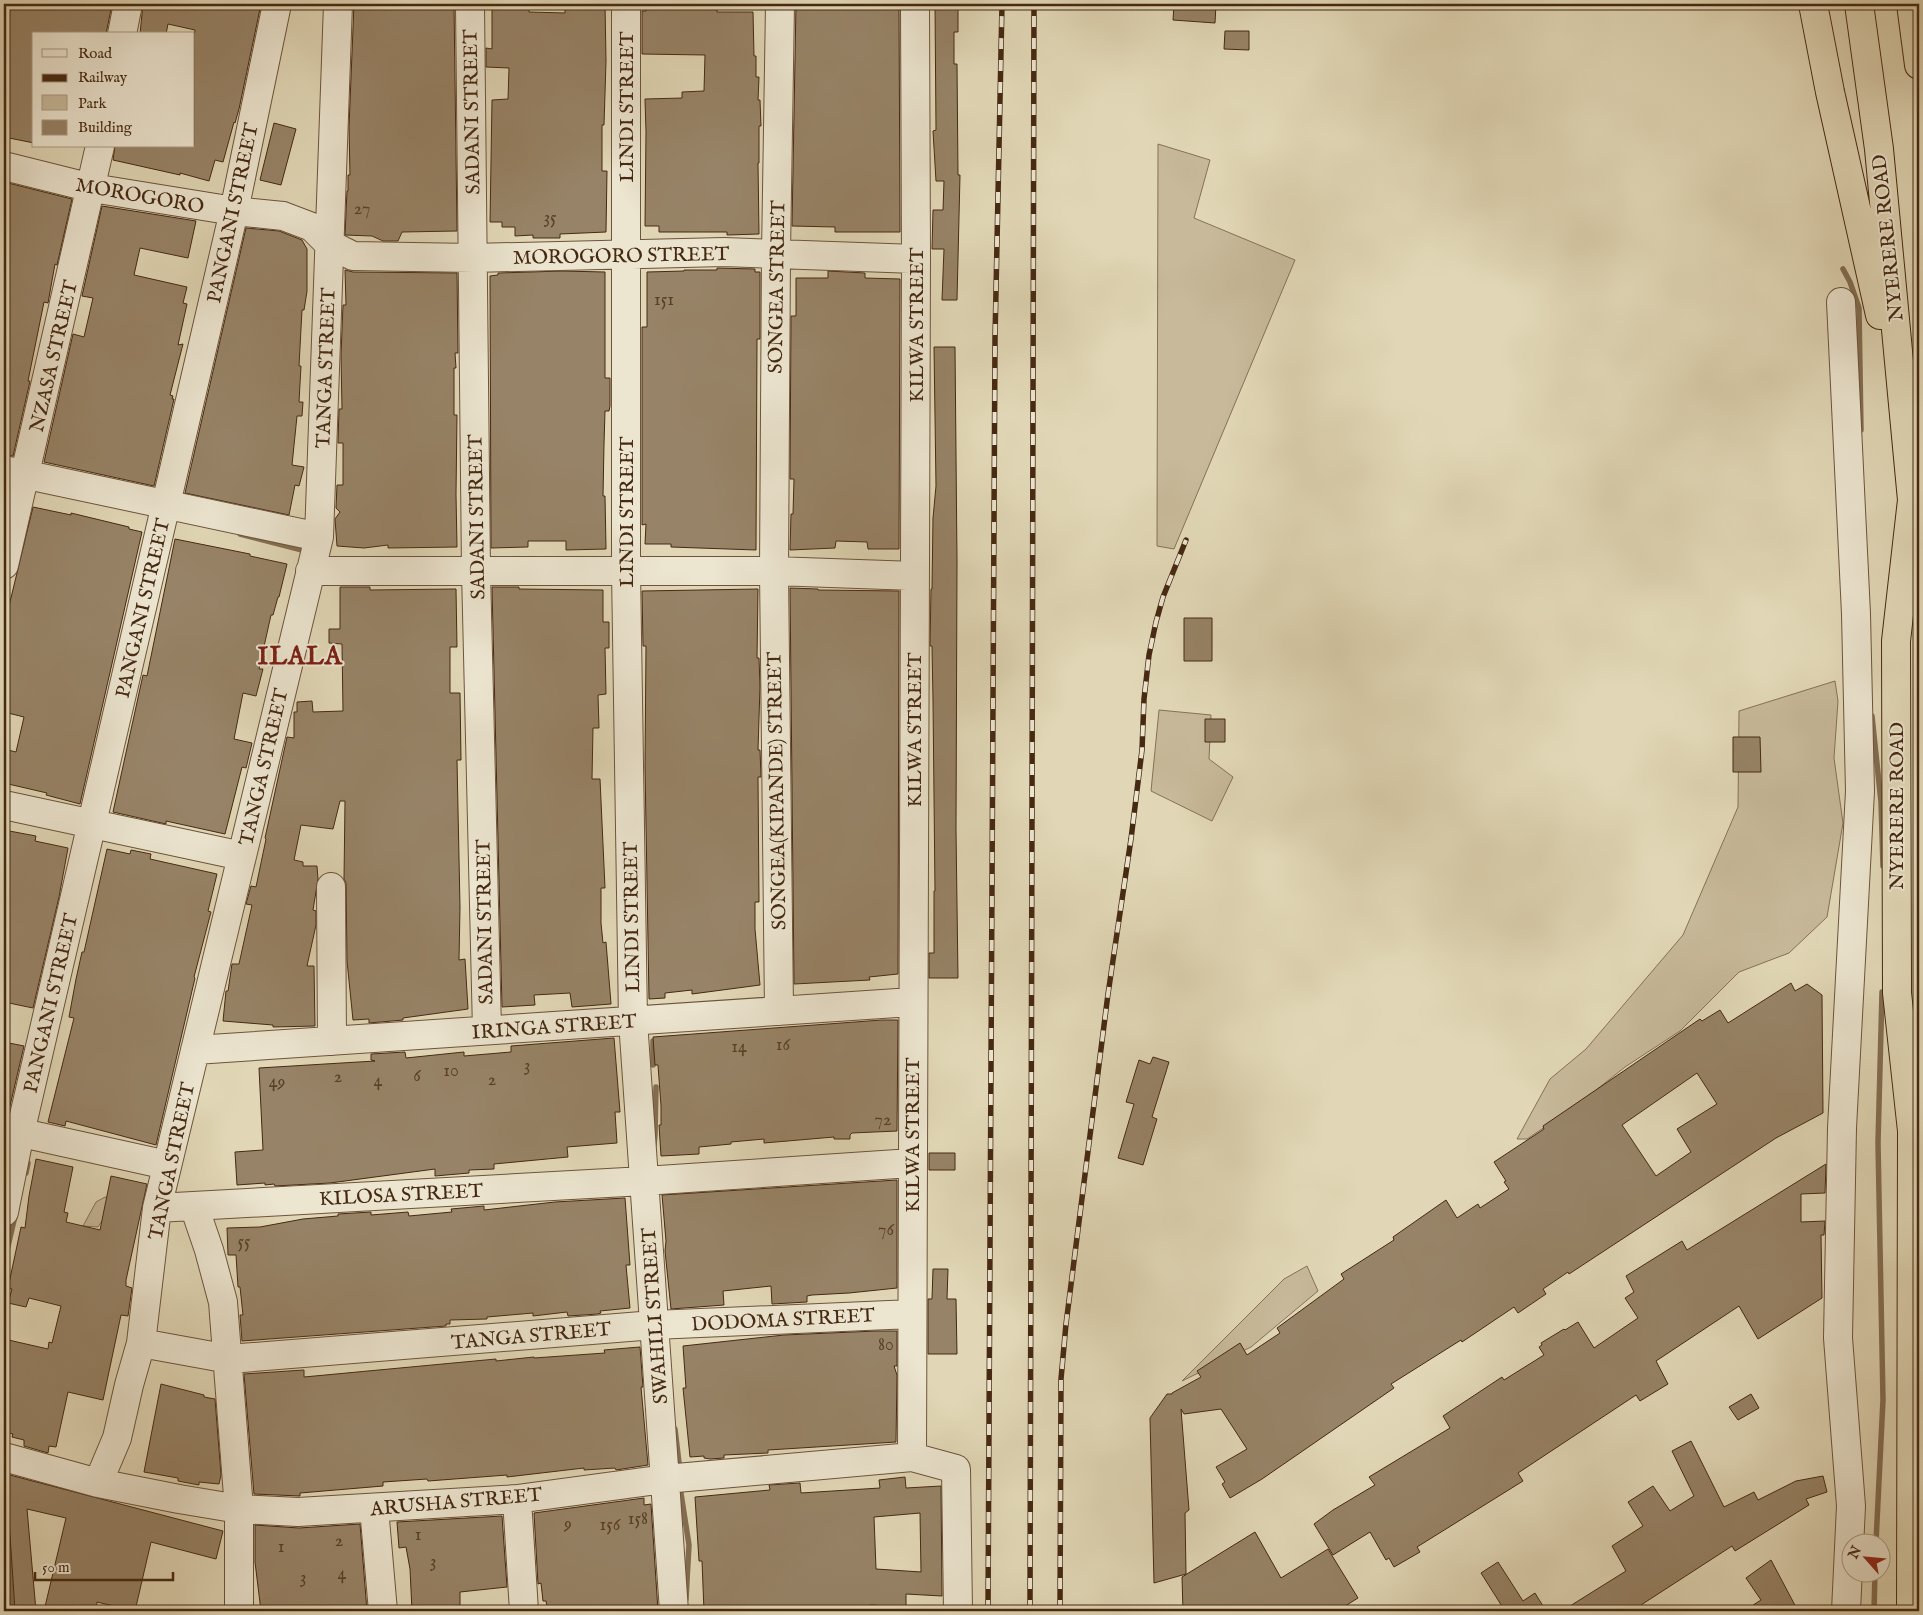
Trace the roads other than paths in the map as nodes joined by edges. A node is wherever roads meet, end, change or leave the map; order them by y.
1 (128, 4) edge
2 (277, 4) edge
3 (338, 4) edge
4 (470, 4) edge
5 (626, 4) edge
6 (780, 4) edge
7 (915, 4) edge
8 (1814, 4) edge
9 (1858, 4) edge
10 (1911, 4) edge
11 (122, 32) edge
12 (1919, 66) edge
13 (100, 148) edge
14 (4, 166) edge
15 (92, 188) junction
16 (234, 211) junction
17 (330, 244) junction
18 (776, 253) junction
19 (626, 254) junction
20 (473, 258) junction
21 (916, 259) junction
22 (1841, 302) dead end
23 (1907, 436) junction
24 (14, 472) edge
25 (166, 504) junction
26 (319, 537) junction
27 (4, 565) edge
28 (310, 571) junction
29 (476, 571) junction
30 (626, 571) junction
31 (774, 571) junction
32 (914, 576) junction
33 (4, 805) edge
34 (92, 824) junction
35 (242, 856) junction
36 (331, 887) dead end
37 (912, 1002) junction
38 (779, 1011) junction
39 (633, 1021) junction
40 (487, 1030) junction
41 (332, 1041) junction
42 (195, 1050) junction
43 (12, 1131) edge
44 (912, 1163) junction
45 (167, 1165) junction
46 (644, 1180) junction
47 (194, 1206) junction
48 (157, 1208) junction
49 (4, 1212) edge
50 (912, 1314) junction
51 (654, 1325) junction
52 (141, 1343) junction
53 (229, 1360) junction
54 (4, 1457) edge
55 (912, 1457) junction
56 (665, 1479) junction
57 (98, 1483) junction
58 (517, 1498) junction
59 (374, 1508) junction
60 (239, 1509) junction
61 (238, 1611) edge
62 (383, 1611) edge
63 (524, 1611) edge
64 (674, 1611) edge
65 (958, 1611) edge
66 (1846, 1611) edge
67 (1911, 1611) edge

1 - 11 street
2 - 16 street, PANGANI STREET
3 - 17 street, TANGA STREET
4 - 20 street, SADANI STREET
5 - 19 street, LINDI STREET
6 - 18 street, SONGEA STREET
7 - 21 street, KILWA STREET
8 - 23 highway
9 - 23 highway, NYERERE ROAD
10 - 12 highway
13 - 15 street, NZASA STREET
14 - 15 street, MOROGORO
15 - 16 street, MOROGORO
15 - 24 street, NZASA STREET
16 - 17 street, MOROGORO
16 - 25 street, PANGANI STREET
17 - 20 street, MOROGORO STREET
17 - 26 street, TANGA STREET
18 - 19 street, MOROGORO STREET
18 - 21 street, MOROGORO STREET
18 - 31 street, SONGEA STREET
19 - 20 street, MOROGORO STREET
19 - 30 street, LINDI STREET
20 - 29 street, SADANI STREET
21 - 32 street, KILWA STREET
22 - 66 street
23 - 67 highway, NYERERE ROAD
24 - 25 street
24 - 27 street, NZASA STREET
25 - 26 street
25 - 34 street, PANGANI STREET
26 - 28 street, TANGA STREET
28 - 29 street
28 - 35 street, TANGA STREET
29 - 30 street
29 - 40 street, SADANI STREET
30 - 31 street
30 - 39 street, LINDI STREET
31 - 32 street
31 - 38 street, SONGEA(KIPANDE) STREET
32 - 37 street, KILWA STREET
33 - 34 street
34 - 35 street
34 - 43 street, PANGANI STREET
35 - 42 street, TANGA STREET
36 - 41 street
37 - 38 street, IRINGA STREET
37 - 44 street, KILWA STREET
38 - 39 street, IRINGA STREET
39 - 40 street, IRINGA STREET
39 - 46 street, SWAHILI STREET
40 - 41 street, IRINGA STREET
41 - 42 street, IRINGA STREET
42 - 45 street, TANGA STREET
43 - 45 street
43 - 49 street, PANGANI STREET
44 - 46 street, KILOSA STREET
44 - 50 street, KILWA STREET
45 - 48 street, TANGA STREET
46 - 47 street, KILOSA STREET
46 - 51 street, SWAHILI STREET
47 - 48 street, KILOSA STREET
47 - 53 street
48 - 52 street, TANGA STREET
50 - 51 street, DODOMA STREET
50 - 55 street, KILWA STREET
51 - 53 street, TANGA STREET
51 - 56 street, SWAHILI STREET
52 - 53 street, TANGA STREET
52 - 57 street, TANGA STREET
53 - 60 street
54 - 57 street, ARUSHA STREET
55 - 56 street, ARUSHA STREET
55 - 65 street
56 - 58 street, ARUSHA STREET
56 - 64 street, SWAHILI STREET
57 - 60 street, ARUSHA STREET
58 - 59 street, ARUSHA STREET
58 - 63 street
59 - 60 street, ARUSHA STREET
59 - 62 street
60 - 61 street

